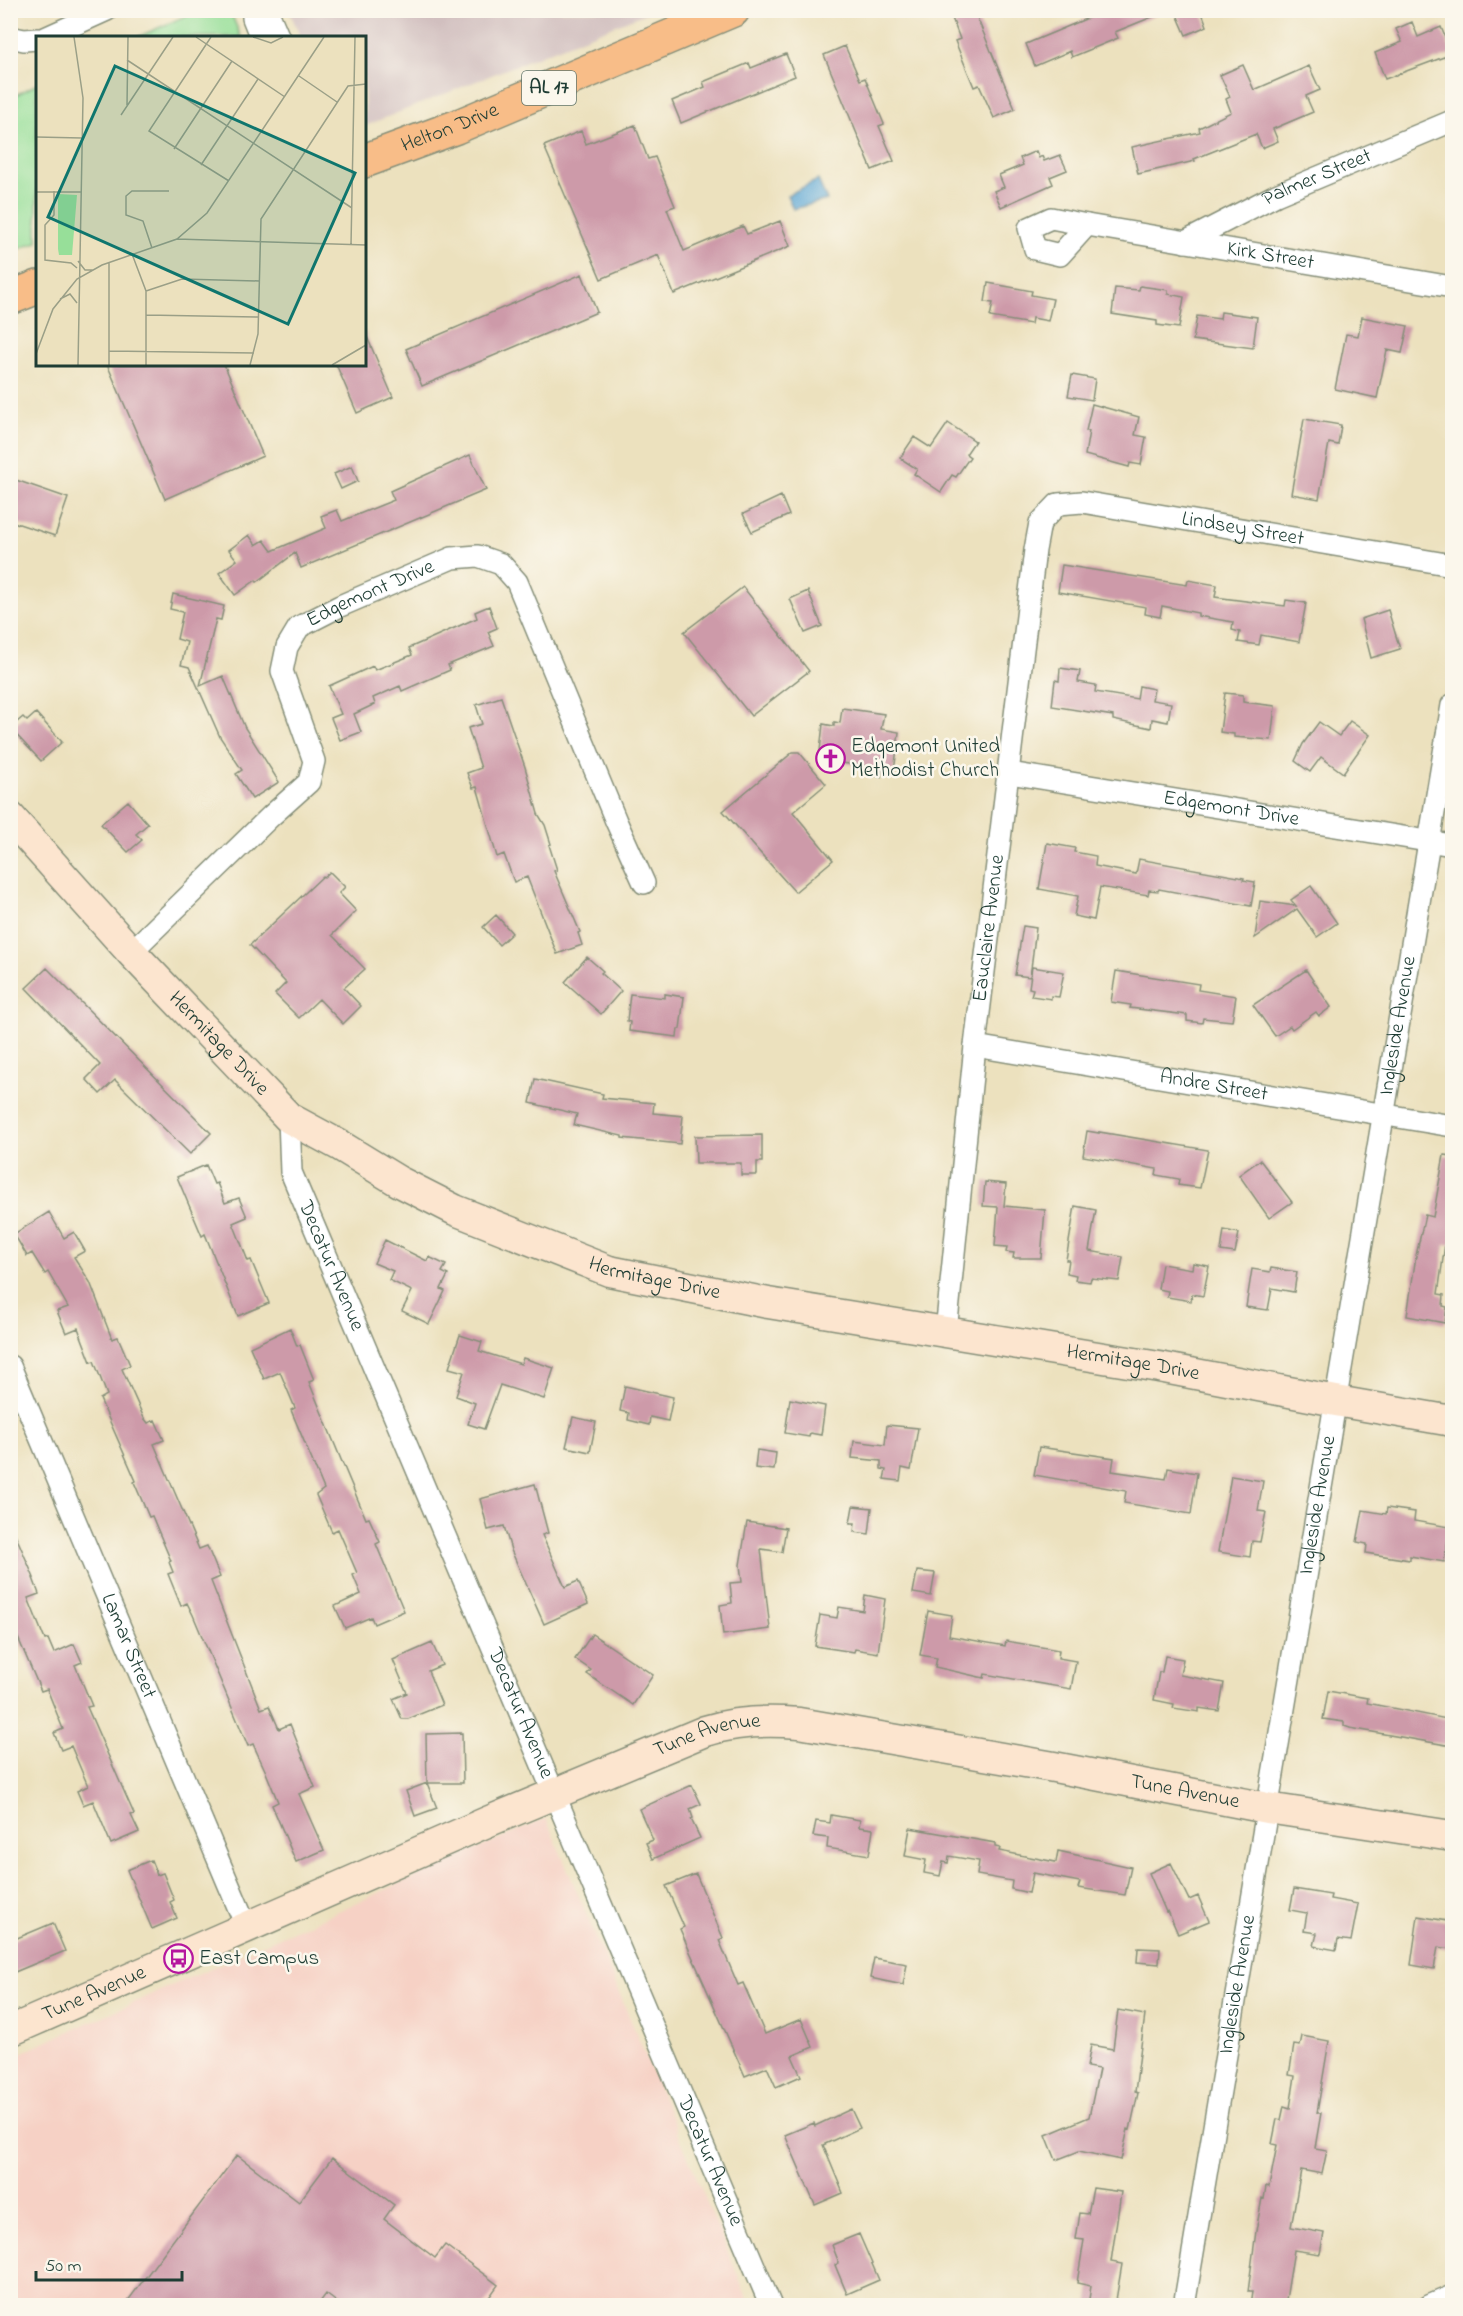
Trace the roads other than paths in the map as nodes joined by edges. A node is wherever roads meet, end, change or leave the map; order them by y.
1 (107, 10) edge
2 (253, 10) edge
3 (267, 10) edge
4 (733, 10) edge
5 (49, 36) edge
6 (260, 36) edge
7 (278, 36) edge
8 (10, 38) edge
9 (36, 39) edge
10 (1452, 121) edge
11 (366, 160) edge
12 (1087, 225) dead end
13 (1185, 242) junction
14 (1452, 286) edge
15 (36, 288) edge
16 (10, 298) edge
17 (1040, 523) joint
18 (1452, 565) edge
19 (1452, 705) edge
20 (1010, 773) junction
21 (10, 817) edge
22 (1430, 841) junction
23 (1452, 845) edge
24 (644, 884) dead end
25 (131, 952) junction
26 (975, 1046) junction
27 (1384, 1114) junction
28 (289, 1118) junction
29 (1452, 1126) edge
30 (946, 1332) junction
31 (10, 1366) edge
32 (1336, 1401) junction
33 (1452, 1421) edge
34 (554, 1795) junction
35 (1268, 1808) junction
36 (1452, 1836) edge
37 (247, 1928) junction
38 (10, 2031) edge
39 (1452, 2296) edge
40 (771, 2306) edge
41 (1184, 2306) edge
42 (1429, 2306) edge

1 - 5 street
2 - 6 street
3 - 7 street
4 - 11 main road, Helton Drive / AL 17
8 - 9 street
10 - 13 street, Palmer Street
12 - 13 street, Kirk Street
13 - 14 street, Kirk Street
15 - 16 main road
17 - 18 street, Lindsey Street
17 - 20 street, Eauclaire Avenue
19 - 22 street, Ingleside Avenue
20 - 22 street, Edgemont Drive
20 - 26 street, Eauclaire Avenue
21 - 25 street, Hermitage Drive
22 - 23 street, Edgemont Drive
22 - 27 street, Ingleside Avenue
24 - 25 street, Edgemont Drive
25 - 28 street, Hermitage Drive
26 - 27 street, Andre Street
26 - 30 street, Eauclaire Avenue
27 - 29 street, Andre Street
27 - 32 street, Ingleside Avenue
28 - 30 street, Hermitage Drive
28 - 34 street, Decatur Avenue
30 - 32 street, Hermitage Drive
31 - 37 street, Lamar Street
32 - 33 street, Hermitage Drive
32 - 35 street, Ingleside Avenue
34 - 35 street, Tune Avenue
34 - 37 street, Tune Avenue
34 - 40 street, Decatur Avenue
35 - 36 street, Tune Avenue
35 - 41 street, Ingleside Avenue
37 - 38 street, Tune Avenue
39 - 42 street

